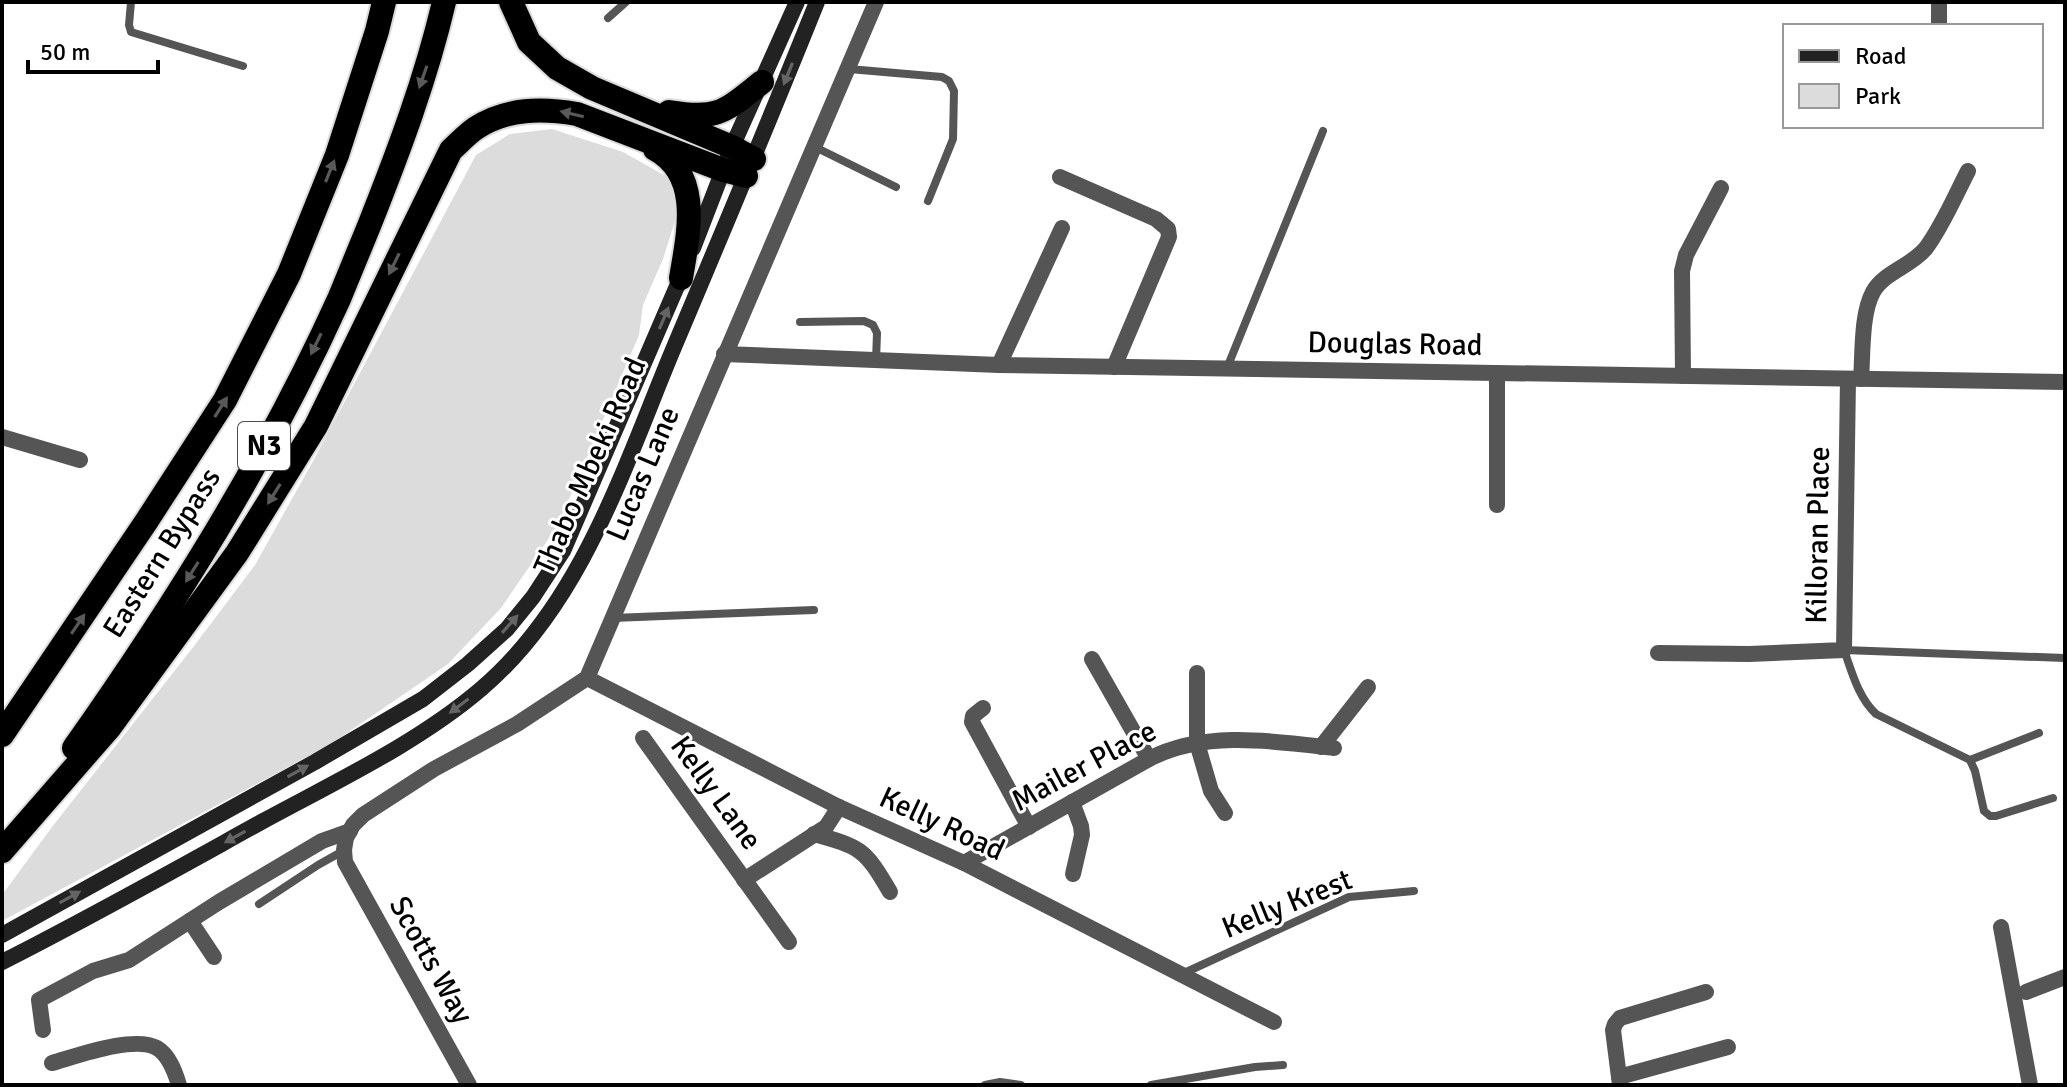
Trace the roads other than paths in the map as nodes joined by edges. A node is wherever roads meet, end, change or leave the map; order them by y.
1 (131, 2) edge
2 (384, 2) edge
3 (444, 2) edge
4 (511, 2) edge
5 (626, 2) edge
6 (797, 2) edge
7 (817, 2) edge
8 (876, 2) edge
9 (1939, 2) edge
10 (608, 18) dead end
11 (1939, 24) edge
12 (243, 66) dead end
13 (848, 69) junction
14 (762, 82) junction
15 (636, 106) junction
16 (619, 129) junction
17 (1323, 131) dead end
18 (815, 147) junction
19 (739, 163) junction
20 (1968, 171) dead end
21 (1060, 177) dead end
22 (896, 187) dead end
23 (1721, 188) dead end
24 (928, 201) dead end
25 (1062, 228) dead end
26 (681, 278) junction
27 (800, 322) dead end
28 (724, 354) junction
29 (876, 361) junction
30 (999, 365) junction
31 (1114, 367) junction
32 (1227, 369) junction
33 (1497, 373) junction
34 (1683, 376) junction
35 (1854, 379) junction
36 (2065, 382) edge
37 (2, 437) edge
38 (80, 460) dead end
39 (1497, 505) dead end
40 (814, 610) dead end
41 (612, 618) junction
42 (1844, 650) junction
43 (1658, 653) dead end
44 (2065, 658) edge
45 (1092, 659) dead end
46 (53, 660) junction
47 (1197, 673) dead end
48 (587, 678) junction
49 (1368, 687) dead end
50 (983, 708) dead end
51 (2, 724) edge
52 (2039, 733) dead end
53 (2, 735) edge
54 (643, 738) dead end
55 (1197, 743) junction
56 (1149, 759) junction
57 (1970, 760) junction
58 (2053, 798) dead end
59 (1072, 802) junction
60 (839, 807) junction
61 (1225, 813) dead end
62 (1029, 827) junction
63 (350, 831) junction
64 (814, 834) junction
65 (2, 850) edge
66 (344, 856) junction
67 (964, 863) junction
68 (1073, 874) dead end
69 (744, 880) junction
70 (1414, 891) dead end
71 (890, 892) dead end
72 (259, 904) dead end
73 (190, 921) junction
74 (2001, 927) dead end
75 (2, 935) edge
76 (789, 942) dead end
77 (214, 957) dead end
78 (2, 962) edge
79 (1181, 974) junction
80 (2065, 977) edge
81 (1706, 992) dead end
82 (2026, 992) dead end
83 (1274, 1022) dead end
84 (43, 1030) dead end
85 (1728, 1047) dead end
86 (52, 1063) dead end
87 (1283, 1065) dead end
88 (1619, 1081) edge
89 (179, 1085) edge
90 (469, 1085) edge
91 (985, 1085) edge
92 (1021, 1085) edge
93 (1151, 1085) edge
94 (2030, 1085) edge

1 - 12 lane
46 -> 2 highway, Eastern Bypass / N3
3 -> 65 highway, Eastern Bypass / N3
4 - 15 highway
5 - 10 lane
6 - 14 main road, Thabo Mbeki Road
7 -> 19 main road, Thabo Mbeki Road
8 - 13 street, Lucas Lane
9 - 11 street
13 - 18 street, Lucas Lane
13 - 24 lane
14 - 15 highway
14 - 19 main road, Thabo Mbeki Road
15 - 19 highway
16 - 19 highway
16 - 26 highway
16 -> 65 highway
17 - 32 lane
18 - 22 lane
18 - 28 street, Lucas Lane
19 - 26 main road, Thabo Mbeki Road
19 -> 78 main road, Thabo Mbeki Road
20 - 35 street, Killoran Place
21 - 31 street
23 - 34 street
25 - 30 street
75 -> 26 main road, Thabo Mbeki Road
27 - 29 lane
28 - 29 street, Douglas Road
28 - 41 street, Lucas Lane
29 - 30 street, Douglas Road
30 - 31 street, Douglas Road
31 - 32 street, Douglas Road
32 - 33 street, Douglas Road
33 - 34 street, Douglas Road
33 - 39 street
34 - 35 street, Douglas Road
35 - 36 street, Douglas Road
35 - 42 street, Killoran Place
37 - 38 street
40 - 41 lane
41 - 48 street, Lucas Lane
42 - 43 street, Killoran Place
42 - 44 lane
42 - 57 lane
45 - 56 street
46 - 51 highway
46 - 53 highway, Eastern Bypass / N3
47 - 55 street
48 - 60 street, Kelly Road
48 - 63 street
49 - 55 street, Mailer Place
50 - 62 street
52 - 57 lane
54 - 69 street, Kelly Lane
55 - 56 street, Mailer Place
55 - 61 street
56 - 59 street, Mailer Place
57 - 58 lane
59 - 62 street, Mailer Place
59 - 68 street
60 - 64 street, Kelly Lane
60 - 67 street, Kelly Road
62 - 67 street, Mailer Place
63 - 66 street
63 - 73 street
64 - 69 street, Kelly Lane
64 - 71 street, Kelly Lane
66 - 72 lane
66 - 90 street, Scotts Way
67 - 79 street, Kelly Road
69 - 76 street, Kelly Lane
70 - 79 lane, Kelly Krest
73 - 77 street
73 - 84 street
74 - 94 street
79 - 83 street, Kelly Road
80 - 82 street
81 - 88 street
85 - 88 street
86 - 89 street
87 - 93 lane
91 - 92 lane

